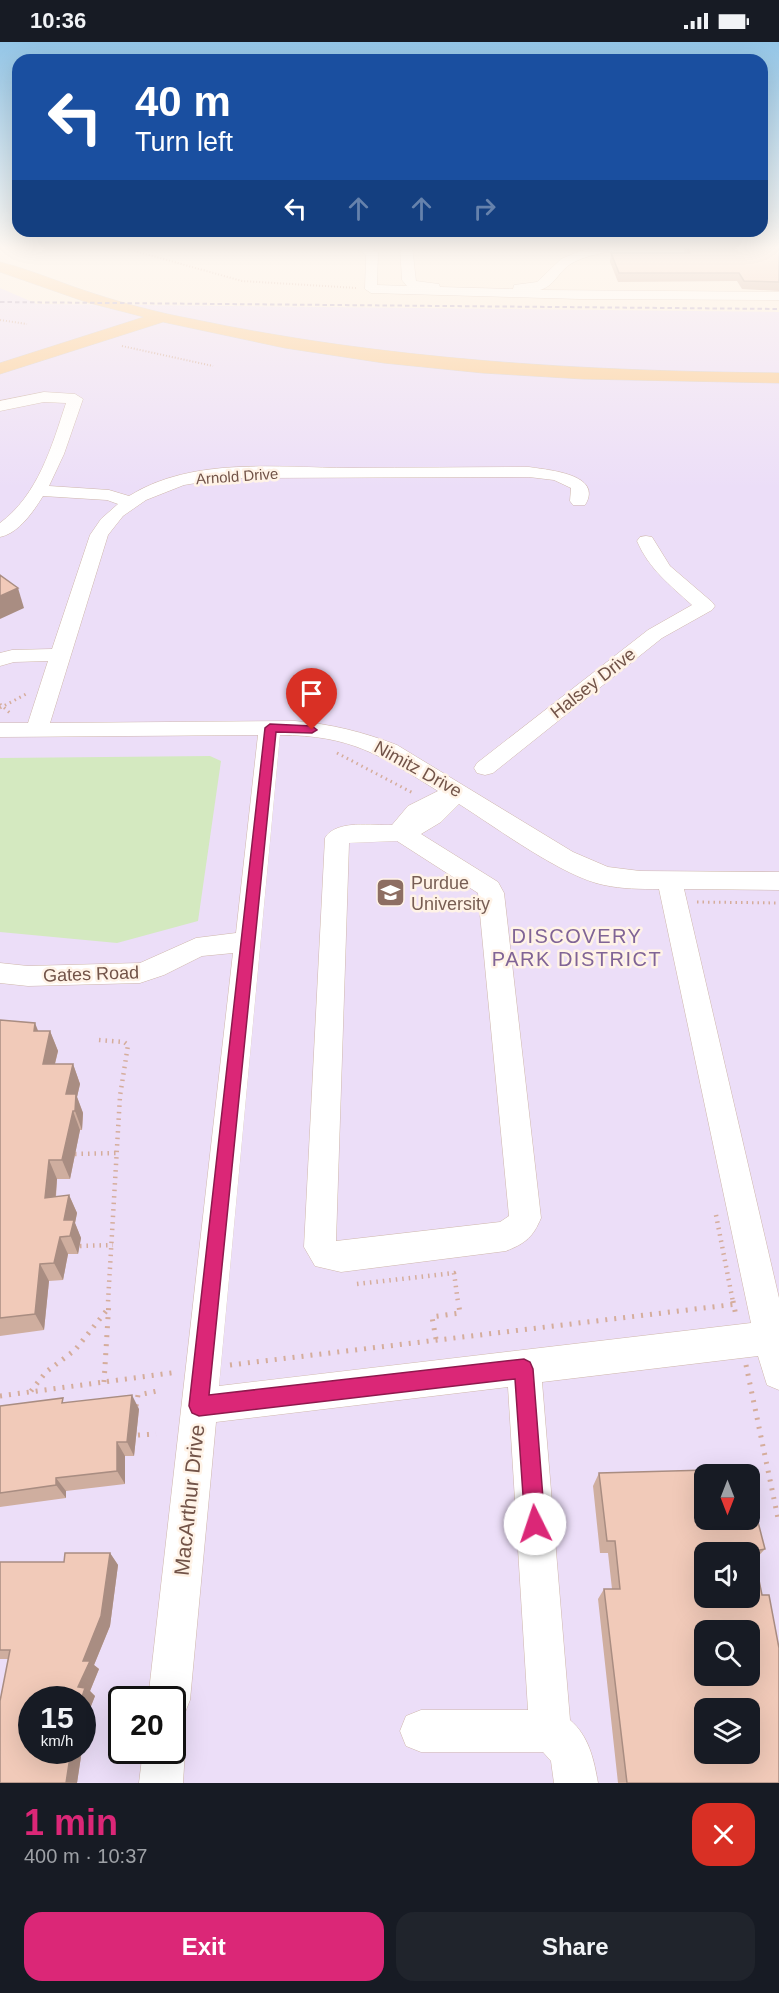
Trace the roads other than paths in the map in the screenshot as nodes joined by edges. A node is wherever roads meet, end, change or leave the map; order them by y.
1 (63, 327) edge
2 (124, 327) edge
3 (187, 327) edge
4 (201, 327) edge
5 (0, 358) edge
6 (0, 369) edge
7 (779, 378) edge
8 (779, 387) edge
9 (0, 406) edge
10 (39, 491) junction
11 (579, 501) dead end
12 (130, 502) junction
13 (0, 532) edge
14 (646, 541) dead end
15 (62, 656) junction
16 (0, 660) edge
17 (270, 728) junction
18 (37, 729) junction
19 (0, 730) edge
20 (485, 768) dead end
21 (458, 791) junction
22 (401, 832) junction
23 (779, 881) edge
24 (672, 891) junction
25 (248, 942) junction
26 (0, 973) edge
27 (775, 1337) edge
28 (524, 1369) junction
29 (779, 1373) edge
30 (199, 1406) junction
31 (170, 1686) edge
32 (421, 1731) dead end
33 (550, 1731) junction
34 (163, 1764) edge
35 (161, 1783) edge
36 (576, 1783) edge

1 - 5 main road
2 - 6 main road
3 - 8 main road
4 - 7 main road
9 - 10 street
10 - 12 street
10 - 13 street
11 - 12 street, Arnold Drive
12 - 15 street, Arnold Drive
14 - 20 street, Halsey Drive
15 - 16 street
15 - 18 street, Arnold Drive
17 - 18 street, Nimitz Drive
17 - 21 street, Nimitz Drive
17 - 25 street, MacArthur Drive
18 - 19 street, Nimitz Drive
21 - 22 street
21 - 24 street, Nimitz Drive
22 - 22 street
23 - 24 street, Nimitz Drive
24 - 27 street
25 - 26 street, Gates Road
25 - 30 street, MacArthur Drive
27 - 28 street
27 - 29 street
28 - 30 street
28 - 33 street
30 - 31 street, MacArthur Drive
32 - 33 street
33 - 36 street
34 - 35 street

